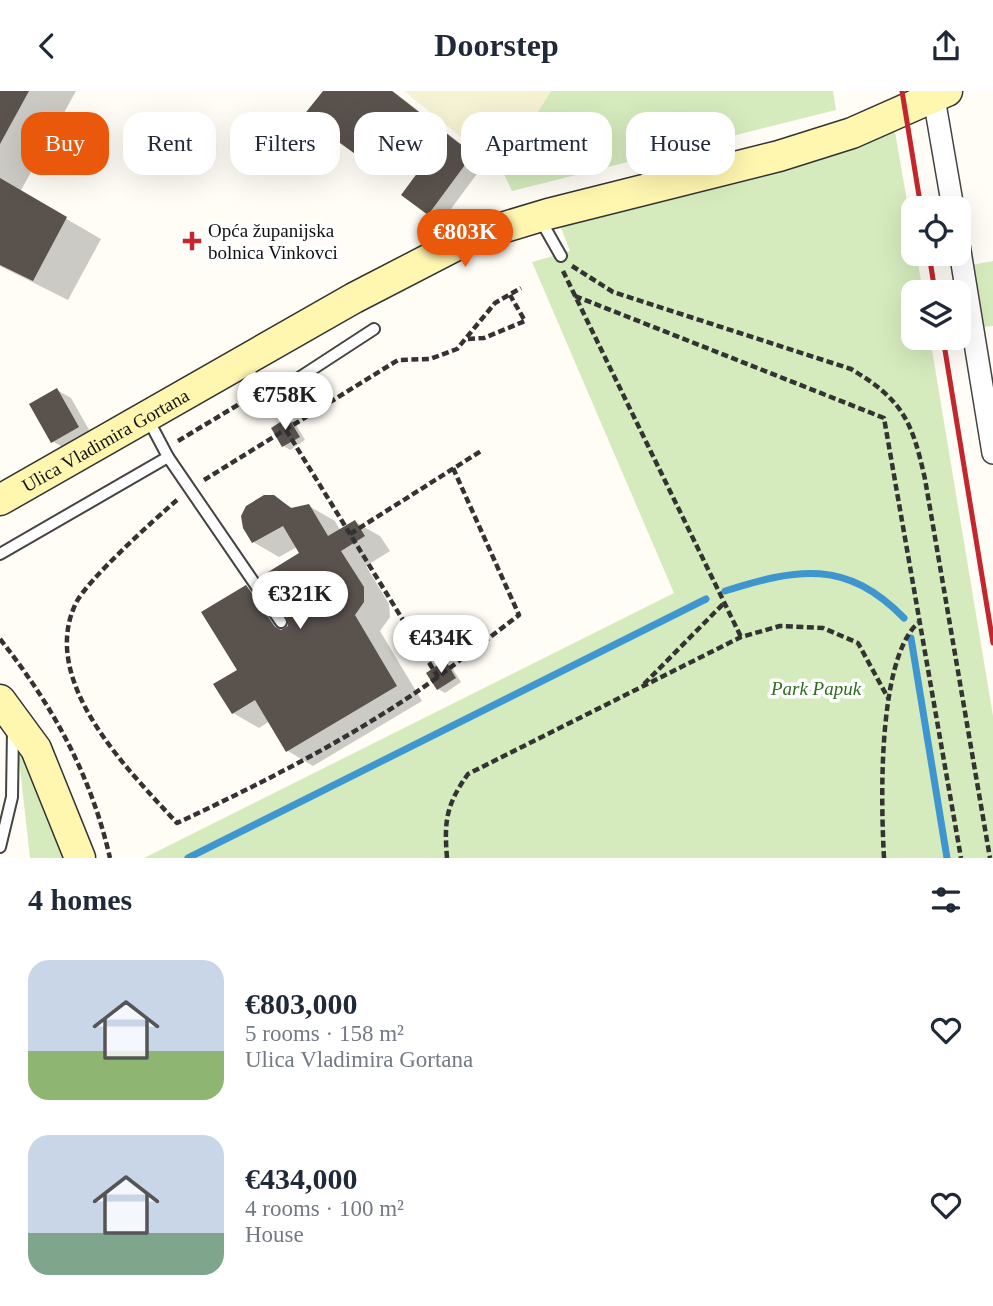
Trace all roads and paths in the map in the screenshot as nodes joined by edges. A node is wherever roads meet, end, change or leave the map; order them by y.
1 (940, 94) edge
2 (952, 196) edge
3 (538, 216) junction
4 (561, 256) junction
5 (962, 266) edge
6 (521, 288) dead end
7 (510, 295) junction
8 (575, 296) junction
9 (374, 329) dead end
10 (467, 339) junction
11 (244, 361) junction
12 (261, 391) junction
13 (147, 416) junction
14 (286, 430) junction
15 (481, 451) dead end
16 (166, 453) junction
17 (993, 453) edge
18 (453, 468) junction
19 (190, 489) junction
20 (0, 501) edge
21 (350, 534) junction
22 (0, 554) edge
23 (724, 603) junction
24 (281, 622) dead end
25 (919, 622) junction
26 (741, 637) junction
27 (438, 677) junction
28 (640, 688) junction
29 (888, 698) junction
30 (6, 708) edge
31 (0, 847) edge
32 (80, 858) edge
33 (447, 858) edge
34 (884, 858) edge
35 (961, 858) edge
36 (990, 858) edge

1 - 2 street
1 - 3 main road, Ulica Vladimira Gortana
3 - 4 lane
3 - 11 main road, Ulica Vladimira Gortana
4 - 8 path
4 - 36 path
5 - 17 street
6 - 7 path
7 - 10 path
7 - 10 path
8 - 23 path
8 - 25 path
9 - 12 lane
10 - 14 path
11 - 12 lane
11 - 13 main road, Ulica Vladimira Gortana
12 - 16 path
13 - 16 lane
13 - 20 main road, Ulica Vladimira Gortana
14 - 19 path
14 - 21 path
15 - 18 path
16 - 19 lane
16 - 22 lane
18 - 21 path
18 - 27 path
19 - 24 lane
19 - 27 path
21 - 27 path
23 - 26 path
23 - 28 path
25 - 29 path
25 - 35 path
26 - 28 path
26 - 29 path
28 - 33 path
29 - 34 path
30 - 31 lane
30 - 32 main road

